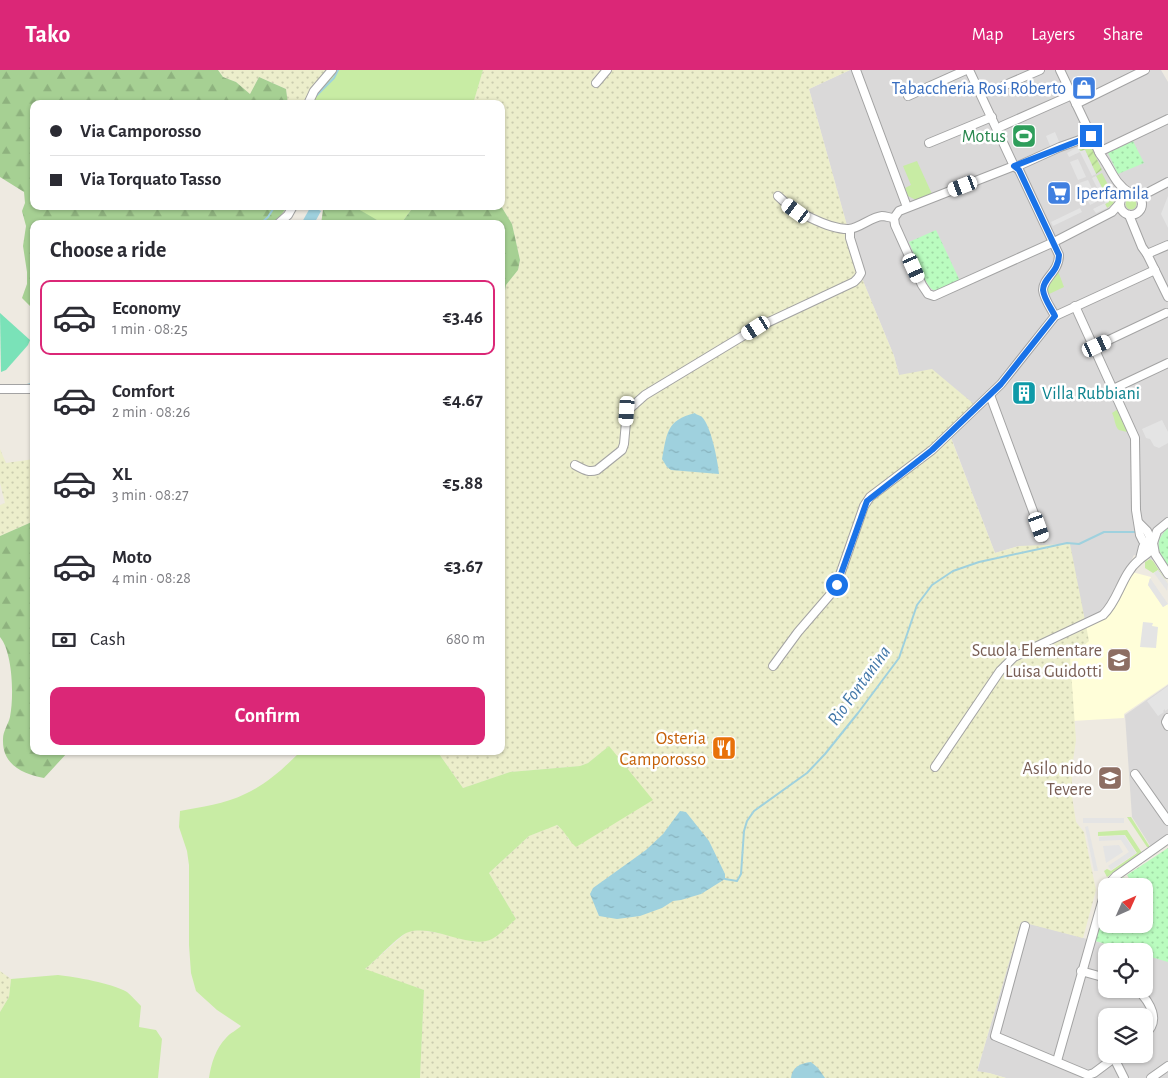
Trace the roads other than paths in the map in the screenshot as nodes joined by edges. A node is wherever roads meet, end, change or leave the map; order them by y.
1 (332, 70) edge
2 (607, 70) edge
3 (856, 70) edge
4 (967, 70) edge
5 (1040, 70) edge
6 (1060, 70) edge
7 (1145, 70) edge
8 (596, 83) dead end
9 (1004, 86) dead end
10 (1072, 95) junction
11 (908, 96) dead end
12 (310, 100) edge
13 (1076, 104) junction
14 (992, 117) junction
15 (1168, 119) edge
16 (1002, 126) dead end
17 (1091, 136) junction
18 (929, 143) dead end
19 (1099, 153) junction
20 (1014, 166) junction
21 (1168, 182) edge
22 (1168, 188) edge
23 (1134, 194) junction
24 (778, 196) dead end
25 (1121, 200) junction
26 (907, 207) junction
27 (1141, 208) junction
28 (291, 210) edge
29 (1112, 212) junction
30 (1126, 213) junction
31 (894, 218) junction
32 (282, 220) edge
33 (850, 229) junction
34 (1054, 242) junction
35 (1168, 245) edge
36 (1147, 254) junction
37 (1155, 270) junction
38 (1168, 297) edge
39 (1075, 306) junction
40 (1166, 313) dead end
41 (1055, 316) junction
42 (1094, 347) junction
43 (1168, 363) edge
44 (1113, 388) junction
45 (30, 389) edge
46 (0, 390) edge
47 (990, 395) junction
48 (576, 465) dead end
49 (1168, 522) edge
50 (1139, 527) junction
51 (1157, 531) junction
52 (1043, 538) dead end
53 (1153, 543) junction
54 (1168, 574) edge
55 (773, 666) dead end
56 (935, 766) dead end
57 (1135, 774) dead end
58 (1168, 821) edge
59 (1168, 839) edge
60 (1114, 878) edge
61 (1098, 916) edge
62 (1025, 926) dead end
63 (1081, 971) junction
64 (1098, 976) edge
65 (1057, 1061) junction
66 (1108, 1063) edge
67 (1119, 1063) edge
68 (1168, 1066) edge
69 (1124, 1078) edge
70 (1151, 1078) edge

1 - 12 street
2 - 8 street
3 - 26 street
4 - 11 street
4 - 14 street
5 - 9 street
6 - 10 street
7 - 13 street
10 - 13 street
10 - 16 street
13 - 17 street
14 - 18 street
14 - 20 street
15 - 19 street
17 - 19 street
17 - 20 street
19 - 23 street
19 - 25 street
20 - 26 street
20 - 34 street
21 - 23 street
22 - 27 street
23 - 25 street
23 - 27 street
24 - 33 street
25 - 29 street
25 - 30 street
26 - 31 street
27 - 30 street
27 - 36 street
28 - 32 street
29 - 30 street
29 - 34 street
30 - 36 street
31 - 33 street
31 - 34 street
33 - 48 street
34 - 41 street
35 - 36 street
36 - 37 street
37 - 38 street
37 - 39 street
39 - 41 street
39 - 42 street
40 - 42 street
41 - 47 street
42 - 44 street
43 - 44 street
44 - 50 street
45 - 46 street
47 - 52 street
47 - 55 street
49 - 51 street
50 - 51 street
50 - 53 street
51 - 53 street
53 - 54 street
53 - 56 street
57 - 58 street
59 - 60 street
61 - 63 street
62 - 65 street
63 - 64 street
63 - 65 street
65 - 66 street
67 - 69 street
68 - 70 street

